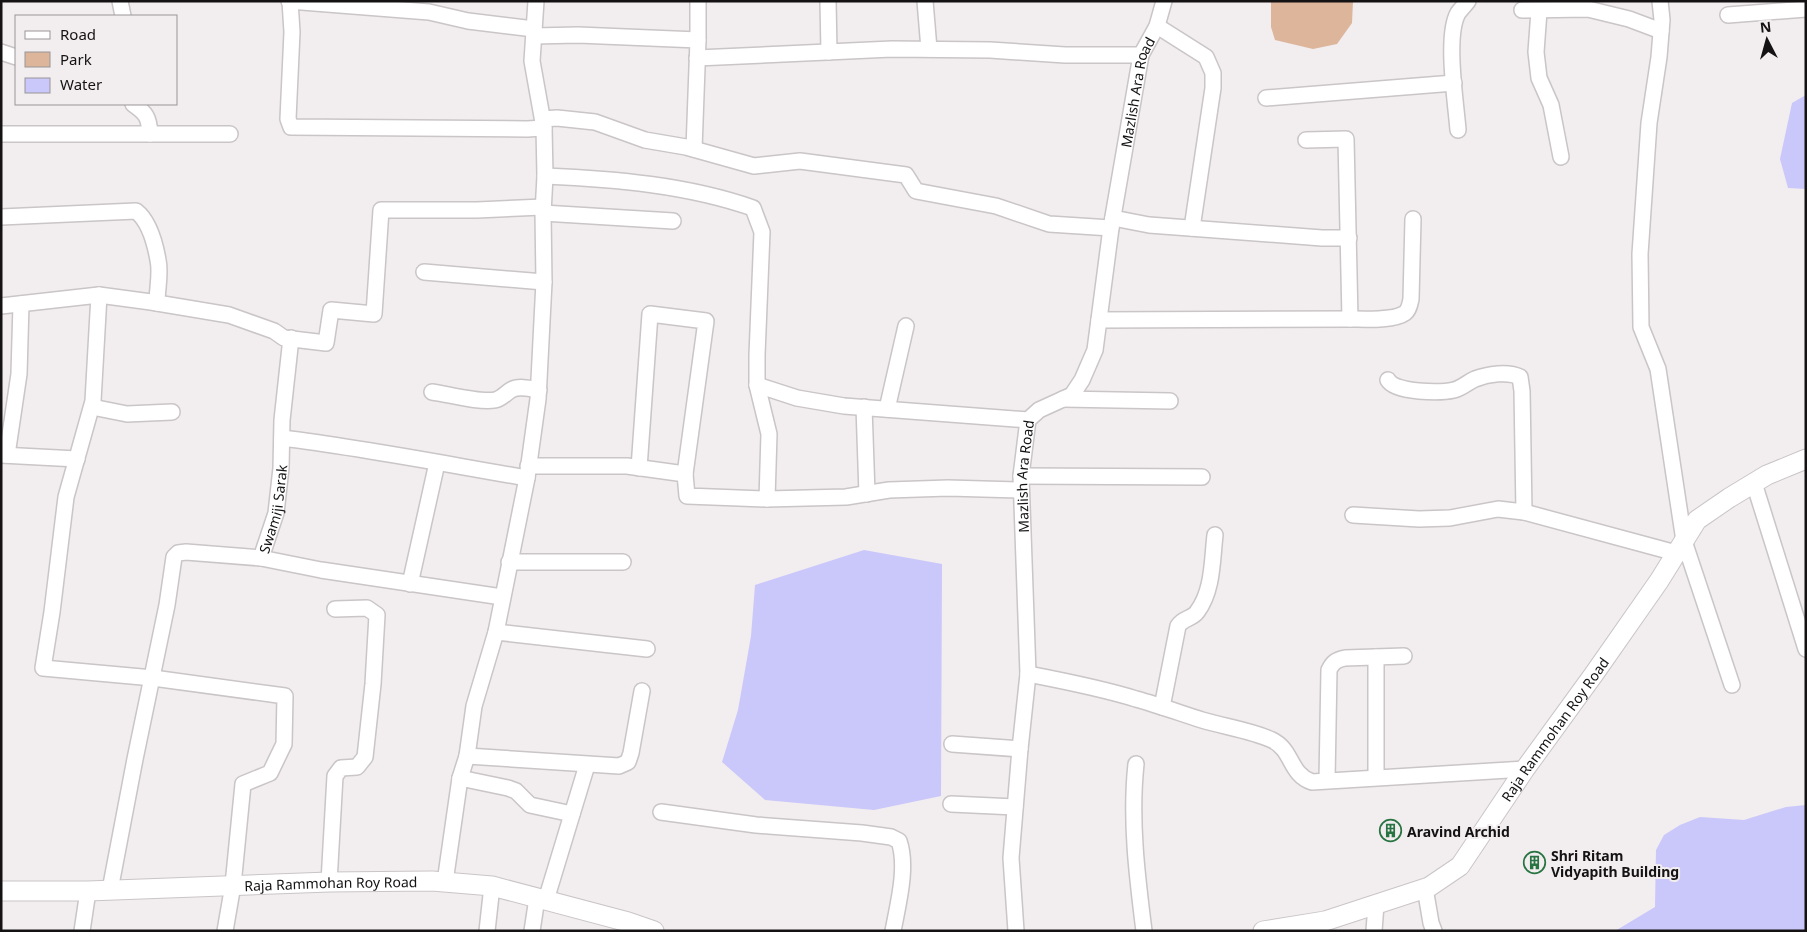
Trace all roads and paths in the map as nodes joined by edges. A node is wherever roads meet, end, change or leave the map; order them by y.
1 (120, 1) edge
2 (289, 1) edge
3 (536, 1) edge
4 (698, 1) edge
5 (828, 1) edge
6 (925, 1) edge
7 (1164, 1) edge
8 (1468, 1) edge
9 (1660, 1) edge
10 (1587, 5) edge
11 (1806, 9) edge
12 (1522, 10) dead end
13 (1539, 11) junction
14 (123, 15) edge
15 (1728, 15) dead end
16 (1157, 26) junction
17 (1661, 31) junction
18 (534, 32) junction
19 (698, 40) junction
20 (929, 49) junction
21 (1, 52) edge
22 (829, 52) junction
23 (1141, 54) junction
24 (15, 57) edge
25 (697, 58) junction
26 (1454, 83) junction
27 (1266, 98) dead end
28 (134, 105) edge
29 (543, 123) junction
30 (1458, 130) dead end
31 (1, 134) edge
32 (150, 134) junction
33 (230, 134) dead end
34 (1306, 140) dead end
35 (694, 149) junction
36 (1561, 157) dead end
37 (545, 176) junction
38 (543, 210) junction
39 (1, 217) edge
40 (1413, 219) dead end
41 (673, 221) dead end
42 (1112, 223) junction
43 (1192, 228) junction
44 (1349, 238) junction
45 (424, 272) dead end
46 (544, 282) junction
47 (99, 295) junction
48 (157, 303) junction
49 (21, 304) junction
50 (1, 306) edge
51 (1350, 319) junction
52 (1099, 320) junction
53 (906, 326) dead end
54 (291, 338) junction
55 (1388, 380) dead end
56 (757, 385) junction
57 (538, 390) junction
58 (432, 392) dead end
59 (1063, 399) junction
60 (1170, 401) dead end
61 (92, 407) junction
62 (864, 407) junction
63 (886, 409) junction
64 (172, 412) dead end
65 (1028, 420) junction
66 (282, 438) junction
67 (4, 455) edge
68 (77, 459) junction
69 (1806, 459) edge
70 (436, 463) junction
71 (639, 468) junction
72 (528, 472) junction
73 (685, 474) junction
74 (1202, 477) dead end
75 (1021, 483) junction
76 (1754, 483) junction
77 (867, 494) junction
78 (767, 499) junction
79 (1524, 512) junction
80 (1353, 515) dead end
81 (1214, 535) dead end
82 (1680, 547) junction
83 (261, 558) junction
84 (509, 562) junction
85 (623, 562) dead end
86 (410, 584) junction
87 (502, 597) junction
88 (334, 609) dead end
89 (496, 632) junction
90 (647, 649) dead end
91 (1806, 649) edge
92 (1404, 656) dead end
93 (1376, 657) junction
94 (1028, 674) junction
95 (153, 678) junction
96 (1732, 684) dead end
97 (642, 692) dead end
98 (1162, 707) junction
99 (952, 744) dead end
100 (1020, 749) junction
101 (467, 756) junction
102 (1136, 764) dead end
103 (588, 765) junction
104 (1525, 769) junction
105 (1376, 777) junction
106 (460, 778) junction
107 (1327, 780) junction
108 (951, 804) dead end
109 (1015, 808) junction
110 (661, 812) dead end
111 (572, 814) junction
112 (329, 882) junction
113 (445, 882) junction
114 (234, 885) junction
115 (492, 886) junction
116 (1425, 888) junction
117 (110, 890) junction
118 (1, 891) edge
119 (88, 891) junction
120 (541, 899) junction
121 (1376, 904) junction
122 (82, 931) edge
123 (225, 931) edge
124 (487, 931) edge
125 (532, 931) edge
126 (654, 931) edge
127 (893, 931) edge
128 (1016, 931) edge
129 (1144, 931) edge
130 (1262, 931) edge
131 (1374, 931) edge
132 (1434, 931) edge

1 - 14 street
2 - 18 street
2 - 29 street
3 - 18 street
4 - 19 street
5 - 22 street
6 - 20 street
7 - 16 street, Mazlish Ara Road
8 - 26 street
9 - 17 street
10 - 13 street
10 - 17 street
11 - 15 street
12 - 13 street
13 - 36 street
16 - 23 street, Mazlish Ara Road
16 - 43 street
17 - 82 street
18 - 19 street
18 - 29 street
19 - 25 street
20 - 22 street
20 - 23 street
21 - 24 street
22 - 25 street
23 - 42 street, Mazlish Ara Road
25 - 35 street
26 - 27 street
26 - 30 street
28 - 32 street
29 - 35 street
29 - 37 street
31 - 32 street
32 - 33 street
34 - 44 street
35 - 42 street
37 - 38 street
37 - 56 street
38 - 41 street
38 - 46 street
38 - 54 street
39 - 48 street
40 - 51 street
42 - 43 street
42 - 52 street, Mazlish Ara Road
43 - 44 street
44 - 51 street
45 - 46 street
46 - 57 street
47 - 48 street
47 - 49 street
47 - 61 street
48 - 54 street
49 - 50 street
49 - 67 street
51 - 52 street
52 - 59 street, Mazlish Ara Road
53 - 63 street
54 - 66 street, Swamiji Sarak
55 - 79 street
56 - 62 street
56 - 78 street
57 - 58 street
57 - 72 street
59 - 60 street
59 - 65 street, Mazlish Ara Road
61 - 64 street
61 - 68 street
62 - 63 street
62 - 77 street
63 - 65 street
65 - 75 street, Mazlish Ara Road
66 - 70 street
66 - 83 street, Swamiji Sarak
67 - 68 street
68 - 95 street
69 - 76 main road, Raja Rammohan Roy Road
70 - 72 street
70 - 86 street
71 - 72 street
71 - 73 street
71 - 73 street
72 - 84 street
73 - 78 street
74 - 75 street
75 - 77 street
75 - 94 street, Mazlish Ara Road
76 - 82 main road, Raja Rammohan Roy Road
76 - 91 street
77 - 78 street
79 - 80 street
79 - 82 street
81 - 98 street
82 - 96 street
82 - 104 main road, Raja Rammohan Roy Road
83 - 86 street
83 - 95 street, Swamiji Sarak
84 - 85 street
84 - 87 street
86 - 87 street
87 - 89 street
88 - 112 street
89 - 90 street
89 - 101 street
92 - 93 street
93 - 105 street
93 - 107 street
94 - 98 street
94 - 100 street, Mazlish Ara Road
95 - 114 street
95 - 117 street, Swamiji Sarak
97 - 103 street
98 - 107 street
99 - 100 street
100 - 109 street, Mazlish Ara Road
101 - 103 street
101 - 106 street
102 - 129 street
103 - 111 street
104 - 105 street
104 - 116 main road, Raja Rammohan Roy Road
105 - 107 street
106 - 111 street
106 - 113 street
108 - 109 street
109 - 128 street, Mazlish Ara Road
110 - 127 street
111 - 120 street
112 - 113 main road, Raja Rammohan Roy Road
112 - 114 main road, Raja Rammohan Roy Road
113 - 115 main road, Raja Rammohan Roy Road
114 - 117 main road, Raja Rammohan Roy Road
114 - 123 street
115 - 120 main road, Raja Rammohan Roy Road
115 - 124 street
116 - 121 main road, Raja Rammohan Roy Road
116 - 132 street
117 - 119 main road, Raja Rammohan Roy Road
118 - 119 main road, Raja Rammohan Roy Road
119 - 122 street
120 - 125 street
120 - 126 main road, Raja Rammohan Roy Road
121 - 130 main road, Raja Rammohan Roy Road
121 - 131 street

